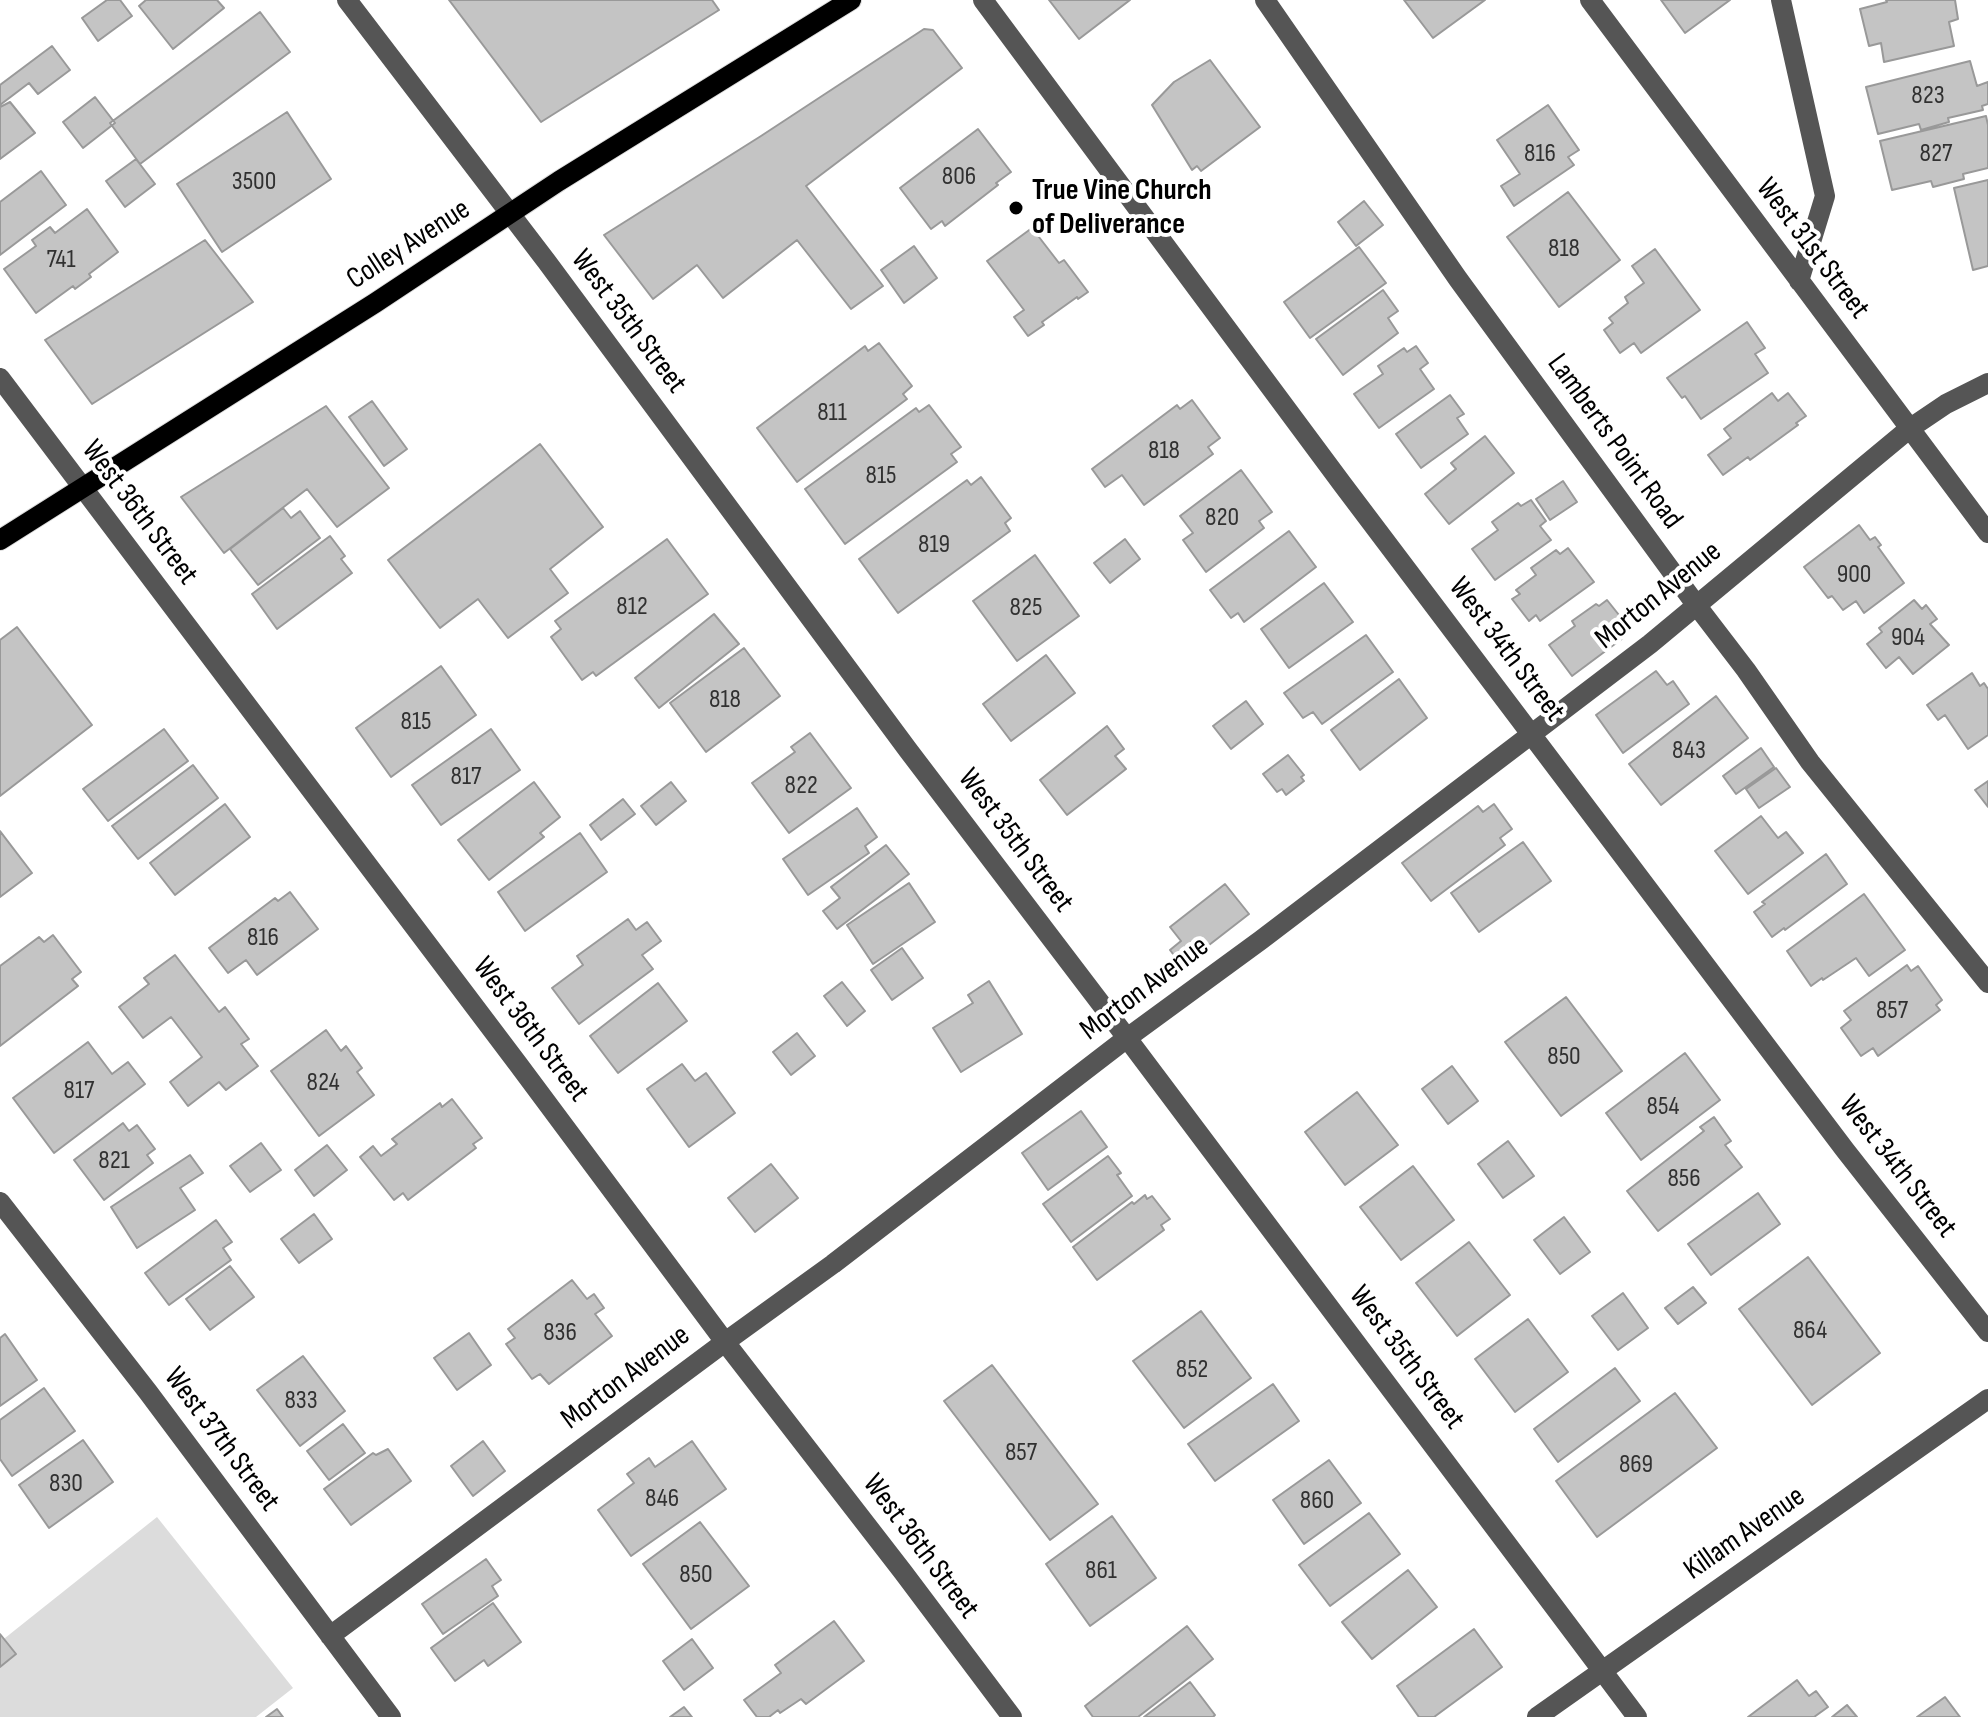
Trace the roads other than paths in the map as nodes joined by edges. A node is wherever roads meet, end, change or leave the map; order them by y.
1 (348, 0) edge
2 (983, 0) edge
3 (1265, 0) edge
4 (1590, 0) edge
5 (1781, 0) edge
6 (843, 2) edge
7 (511, 214) junction
8 (1799, 281) junction
9 (0, 378) edge
10 (1988, 383) edge
11 (1909, 429) junction
12 (83, 487) junction
13 (1988, 533) edge
14 (0, 540) edge
15 (1697, 606) junction
16 (1532, 733) junction
17 (1988, 983) edge
18 (1127, 1038) junction
19 (0, 1202) edge
20 (1988, 1332) edge
21 (725, 1342) junction
22 (1988, 1399) edge
23 (330, 1636) junction
24 (1603, 1671) junction
25 (391, 1717) edge
26 (1012, 1717) edge
27 (1537, 1717) edge
28 (1637, 1717) edge

1 - 7 street, West 35th Street
2 - 16 street, West 34th Street
3 - 15 street, Lamberts Point Road
4 - 8 street, West 31st Street
5 - 8 street
6 - 7 main road, Colley Avenue
7 - 12 main road, Colley Avenue
7 - 18 street, West 35th Street
8 - 11 street, West 31st Street
9 - 12 street, West 36th Street
10 - 11 street, Morton Avenue
11 - 13 street, West 31st Street
11 - 15 street, Morton Avenue
12 - 14 main road, Colley Avenue
12 - 21 street, West 36th Street
15 - 16 street, Morton Avenue
15 - 17 street, Lamberts Point Road
16 - 18 street, Morton Avenue
16 - 20 street, West 34th Street
18 - 21 street, Morton Avenue
18 - 24 street, West 35th Street
19 - 23 street, West 37th Street
21 - 23 street, Morton Avenue
21 - 26 street, West 36th Street
22 - 24 street, Killam Avenue
23 - 25 street, West 37th Street
24 - 27 street, Killam Avenue
24 - 28 street, West 35th Street

